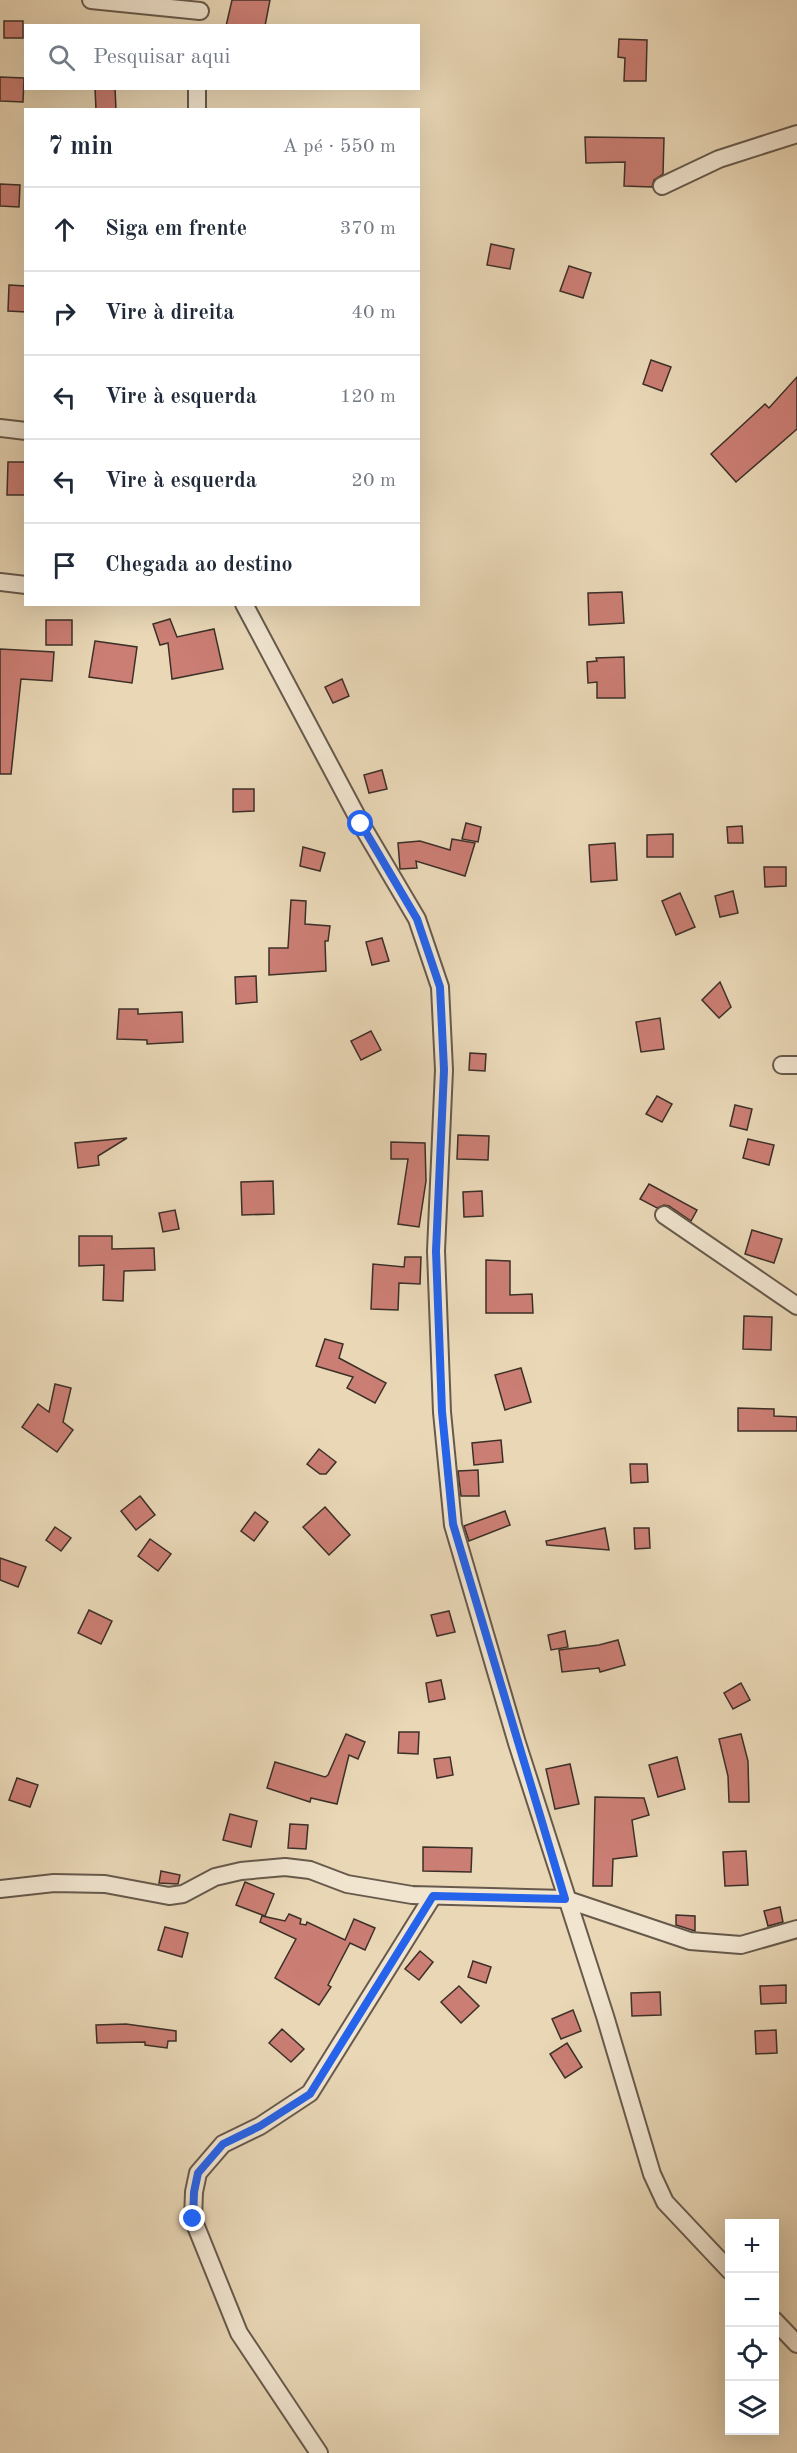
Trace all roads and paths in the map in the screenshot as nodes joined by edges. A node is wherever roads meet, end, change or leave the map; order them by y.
1 (91, 0) edge
2 (200, 12) edge
3 (197, 90) edge
4 (197, 108) edge
5 (797, 134) edge
6 (663, 186) dead end
7 (0, 428) edge
8 (24, 431) edge
9 (0, 582) edge
10 (24, 585) edge
11 (245, 606) edge
12 (664, 1215) dead end
13 (797, 1306) edge
14 (0, 1889) edge
15 (433, 1896) junction
16 (565, 1899) junction
17 (797, 1929) edge
18 (725, 2267) edge
19 (779, 2324) edge
20 (797, 2344) edge
21 (319, 2453) edge

1 - 2 street
3 - 4 street
5 - 6 street
7 - 8 street
9 - 10 street
11 - 16 street
12 - 13 street
14 - 15 street
15 - 16 street
15 - 21 street
16 - 17 street
16 - 18 street
19 - 20 street

